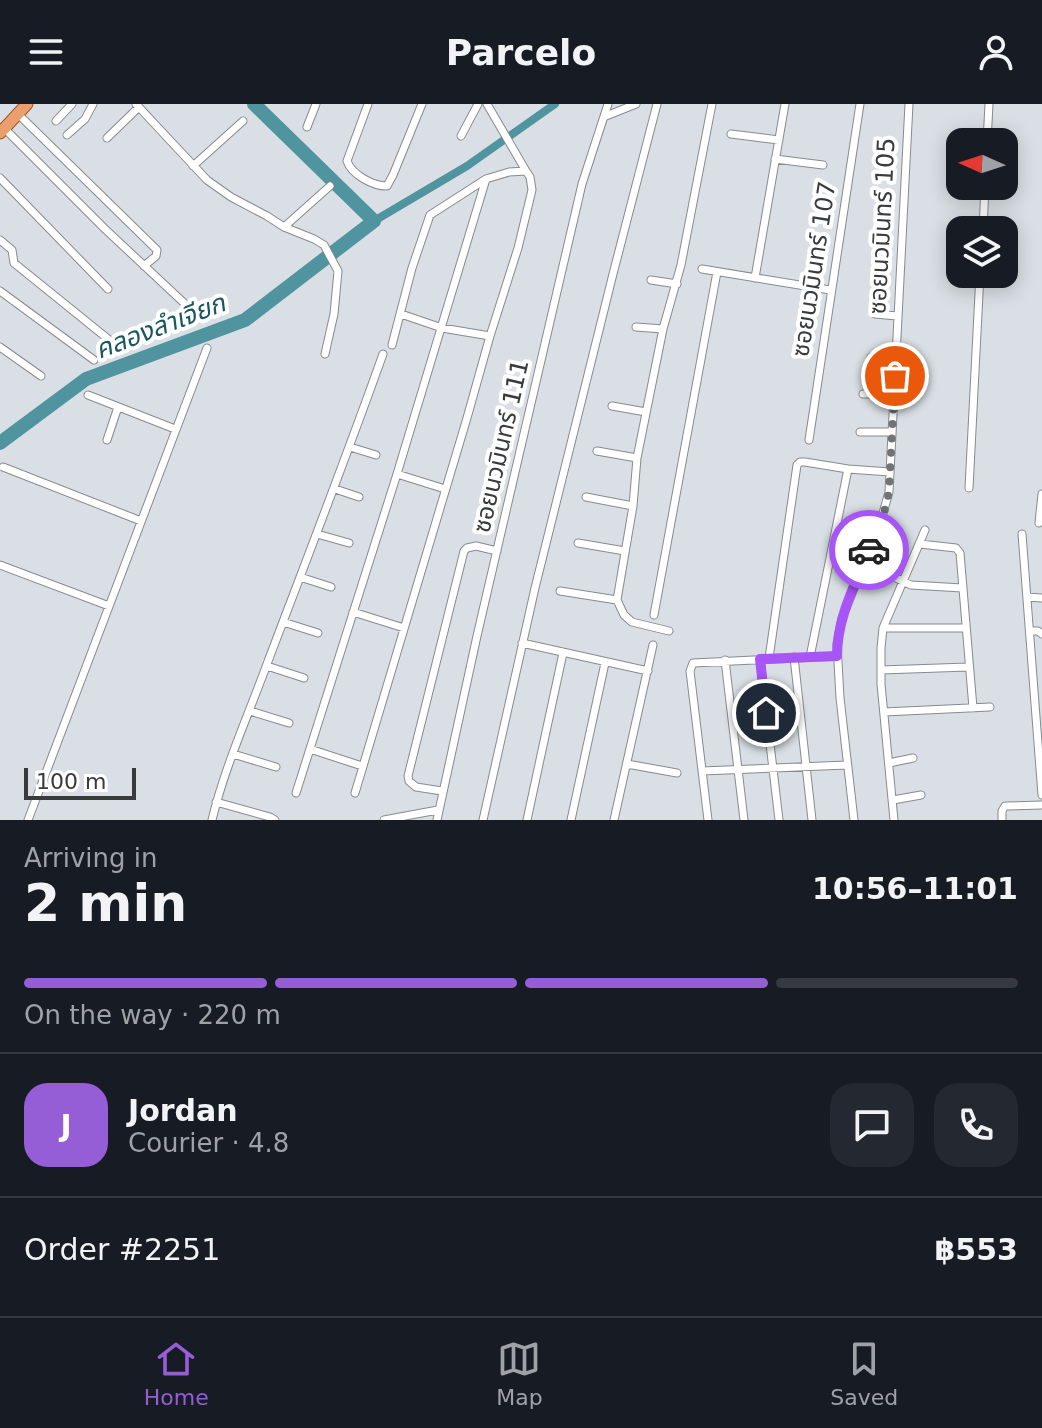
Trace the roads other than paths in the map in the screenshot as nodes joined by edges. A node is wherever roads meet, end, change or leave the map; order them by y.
1 (27, 104) edge
2 (72, 104) edge
3 (93, 104) edge
4 (316, 104) edge
5 (368, 104) edge
6 (422, 104) edge
7 (478, 104) edge
8 (487, 104) edge
9 (608, 104) edge
10 (636, 104) edge
11 (657, 104) edge
12 (712, 104) edge
13 (785, 104) edge
14 (860, 104) edge
15 (909, 104) edge
16 (989, 104) edge
17 (138, 106) edge
18 (18, 114) junction
19 (606, 116) junction
20 (56, 121) dead end
21 (243, 121) dead end
22 (307, 127) dead end
23 (988, 128) edge
24 (2, 130) edge
25 (731, 134) dead end
26 (67, 135) dead end
27 (461, 136) dead end
28 (107, 138) dead end
29 (779, 140) junction
30 (775, 159) junction
31 (823, 165) dead end
32 (193, 166) junction
33 (526, 171) junction
34 (0, 178) edge
35 (486, 179) junction
36 (330, 186) dead end
37 (284, 227) junction
38 (0, 240) edge
39 (144, 266) junction
40 (702, 269) dead end
41 (717, 272) junction
42 (755, 278) junction
43 (651, 280) dead end
44 (677, 284) junction
45 (979, 288) edge
46 (108, 289) dead end
47 (830, 290) junction
48 (0, 291) edge
49 (401, 314) junction
50 (875, 314) dead end
51 (897, 316) junction
52 (199, 317) dead end
53 (636, 327) dead end
54 (442, 328) junction
55 (663, 329) junction
56 (490, 336) junction
57 (392, 345) dead end
58 (0, 347) edge
59 (118, 347) dead end
60 (207, 348) dead end
61 (325, 354) dead end
62 (383, 354) dead end
63 (871, 357) dead end
64 (895, 358) junction
65 (94, 360) dead end
66 (41, 376) dead end
67 (863, 394) dead end
68 (894, 394) junction
69 (88, 395) dead end
70 (612, 406) dead end
71 (118, 407) junction
72 (646, 412) junction
73 (175, 429) junction
74 (860, 432) dead end
75 (892, 432) junction
76 (107, 440) dead end
77 (809, 440) dead end
78 (350, 447) junction
79 (597, 451) dead end
80 (376, 455) dead end
81 (637, 458) junction
82 (3, 467) dead end
83 (848, 469) junction
84 (890, 472) junction
85 (397, 474) junction
86 (969, 488) dead end
87 (335, 489) junction
88 (445, 489) junction
89 (1042, 494) edge
90 (359, 497) dead end
91 (586, 497) dead end
92 (633, 506) junction
93 (141, 521) junction
94 (1039, 523) dead end
95 (925, 530) dead end
96 (317, 534) junction
97 (1022, 534) dead end
98 (349, 543) dead end
99 (578, 543) dead end
100 (920, 544) junction
101 (497, 551) junction
102 (625, 551) junction
103 (864, 563) junction
104 (0, 565) edge
105 (300, 577) junction
106 (904, 583) junction
107 (331, 587) dead end
108 (962, 588) junction
109 (560, 591) dead end
110 (1027, 597) junction
111 (1042, 598) edge
112 (617, 600) junction
113 (109, 606) junction
114 (353, 612) junction
115 (654, 615) dead end
116 (283, 622) junction
117 (404, 628) junction
118 (883, 628) junction
119 (965, 628) junction
120 (669, 631) dead end
121 (1030, 631) junction
122 (318, 633) dead end
123 (1042, 634) edge
124 (522, 643) junction
125 (653, 645) dead end
126 (563, 653) junction
127 (837, 656) junction
128 (794, 657) junction
129 (810, 657) junction
130 (764, 658) junction
131 (725, 660) junction
132 (605, 663) junction
133 (267, 666) junction
134 (968, 667) junction
135 (881, 670) junction
136 (648, 671) junction
137 (304, 678) dead end
138 (990, 707) dead end
139 (973, 708) junction
140 (250, 711) junction
141 (884, 712) junction
142 (289, 723) dead end
143 (310, 749) junction
144 (233, 754) junction
145 (913, 758) dead end
146 (889, 763) junction
147 (627, 764) junction
148 (847, 765) junction
149 (362, 766) junction
150 (276, 767) dead end
151 (807, 767) junction
152 (772, 768) junction
153 (737, 770) junction
154 (702, 771) junction
155 (677, 773) dead end
156 (442, 791) junction
157 (296, 793) dead end
158 (355, 793) dead end
159 (921, 795) dead end
160 (1042, 795) edge
161 (893, 800) junction
162 (216, 802) junction
163 (1042, 805) edge
164 (438, 810) junction
165 (28, 820) edge
166 (212, 820) edge
167 (275, 820) edge
168 (384, 820) edge
169 (437, 820) edge
170 (483, 820) edge
171 (527, 820) edge
172 (571, 820) edge
173 (614, 820) edge
174 (708, 820) edge
175 (744, 820) edge
176 (779, 820) edge
177 (812, 820) edge
178 (854, 820) edge
179 (894, 820) edge
180 (1002, 820) edge

1 - 18 main road
2 - 20 street
3 - 26 street
4 - 22 street
5 - 6 street
7 - 27 street
8 - 33 street
9 - 19 street, ซอยนวมินทร์ 111
10 - 19 street
11 - 124 street
12 - 44 street
13 - 29 street
14 - 47 street, ซอยนวมินทร์ 107
15 - 51 street, ซอยนวมินทร์ 105
16 - 23 street
17 - 28 street
17 - 32 street
18 - 24 main road
18 - 39 street
19 - 101 street, ซอยนวมินทร์ 111
21 - 32 street
24 - 39 street
25 - 29 street
29 - 30 street
30 - 31 street
30 - 42 street
32 - 37 street
33 - 35 street
33 - 56 street
34 - 46 street
35 - 49 street
35 - 54 street
36 - 37 street
37 - 61 street
38 - 59 street
39 - 52 street
40 - 41 street
41 - 42 street
41 - 115 street
42 - 47 street
43 - 44 street
44 - 55 street
45 - 86 street
47 - 77 street, ซอยนวมินทร์ 107
48 - 65 street
49 - 54 street
49 - 57 street
50 - 51 street
51 - 64 street, ซอยนวมินทร์ 105
53 - 55 street
54 - 56 street
54 - 85 street
55 - 72 street
56 - 88 street
58 - 66 street
60 - 73 street
62 - 78 street
63 - 64 street
64 - 68 street, ซอยนวมินทร์ 105
67 - 68 street
68 - 75 street, ซอยนวมินทร์ 105
69 - 71 street
70 - 72 street
71 - 73 street
71 - 76 street
72 - 81 street
73 - 93 street
74 - 75 street
75 - 84 street, ซอยนวมินทร์ 105
78 - 80 street
78 - 87 street
79 - 81 street
81 - 92 street
82 - 93 street
83 - 84 street
83 - 129 street
83 - 130 street
84 - 103 street, ซอยนวมินทร์ 105
85 - 88 street
85 - 114 street
87 - 90 street
87 - 96 street
88 - 117 street
89 - 94 street
91 - 92 street
92 - 102 street
93 - 113 street
95 - 100 street
96 - 98 street
96 - 105 street
97 - 110 street
99 - 102 street
100 - 106 street
100 - 108 street
101 - 156 street, ซอยนวมินทร์ 111
101 - 156 street
102 - 112 street
103 - 106 street
103 - 127 street, ซอยนวมินทร์ 105
104 - 113 street
105 - 107 street
105 - 116 street
106 - 108 street
106 - 118 street
108 - 119 street
109 - 112 street
110 - 111 street
110 - 121 street
112 - 120 street
113 - 165 street
114 - 117 street
114 - 143 street
116 - 122 street
116 - 133 street
117 - 149 street
118 - 119 street
118 - 135 street
119 - 134 street
121 - 123 street
121 - 160 street
124 - 126 street
124 - 170 street
125 - 136 street
126 - 132 street
126 - 171 street
127 - 129 street
127 - 148 street, ซอยนวมินทร์ 105
128 - 129 street
128 - 130 street
128 - 151 street
130 - 131 street
130 - 152 street
131 - 153 street
131 - 154 street
132 - 136 street
132 - 172 street
133 - 137 street
133 - 140 street
134 - 135 street
134 - 139 street
135 - 141 street
136 - 147 street
138 - 139 street
139 - 141 street
140 - 142 street
140 - 144 street
141 - 146 street
143 - 149 street
143 - 157 street
144 - 150 street
144 - 162 street
145 - 146 street
146 - 161 street
147 - 155 street
147 - 173 street
148 - 151 street
148 - 178 street, ซอยนวมินทร์ 105
149 - 158 street
151 - 152 street
151 - 177 street
152 - 153 street
152 - 176 street
153 - 154 street
153 - 175 street
154 - 174 street
156 - 164 street, ซอยนวมินทร์ 111
159 - 161 street
161 - 179 street
162 - 166 street
162 - 167 street
163 - 180 street
164 - 168 street
164 - 169 street, ซอยนวมินทร์ 111

